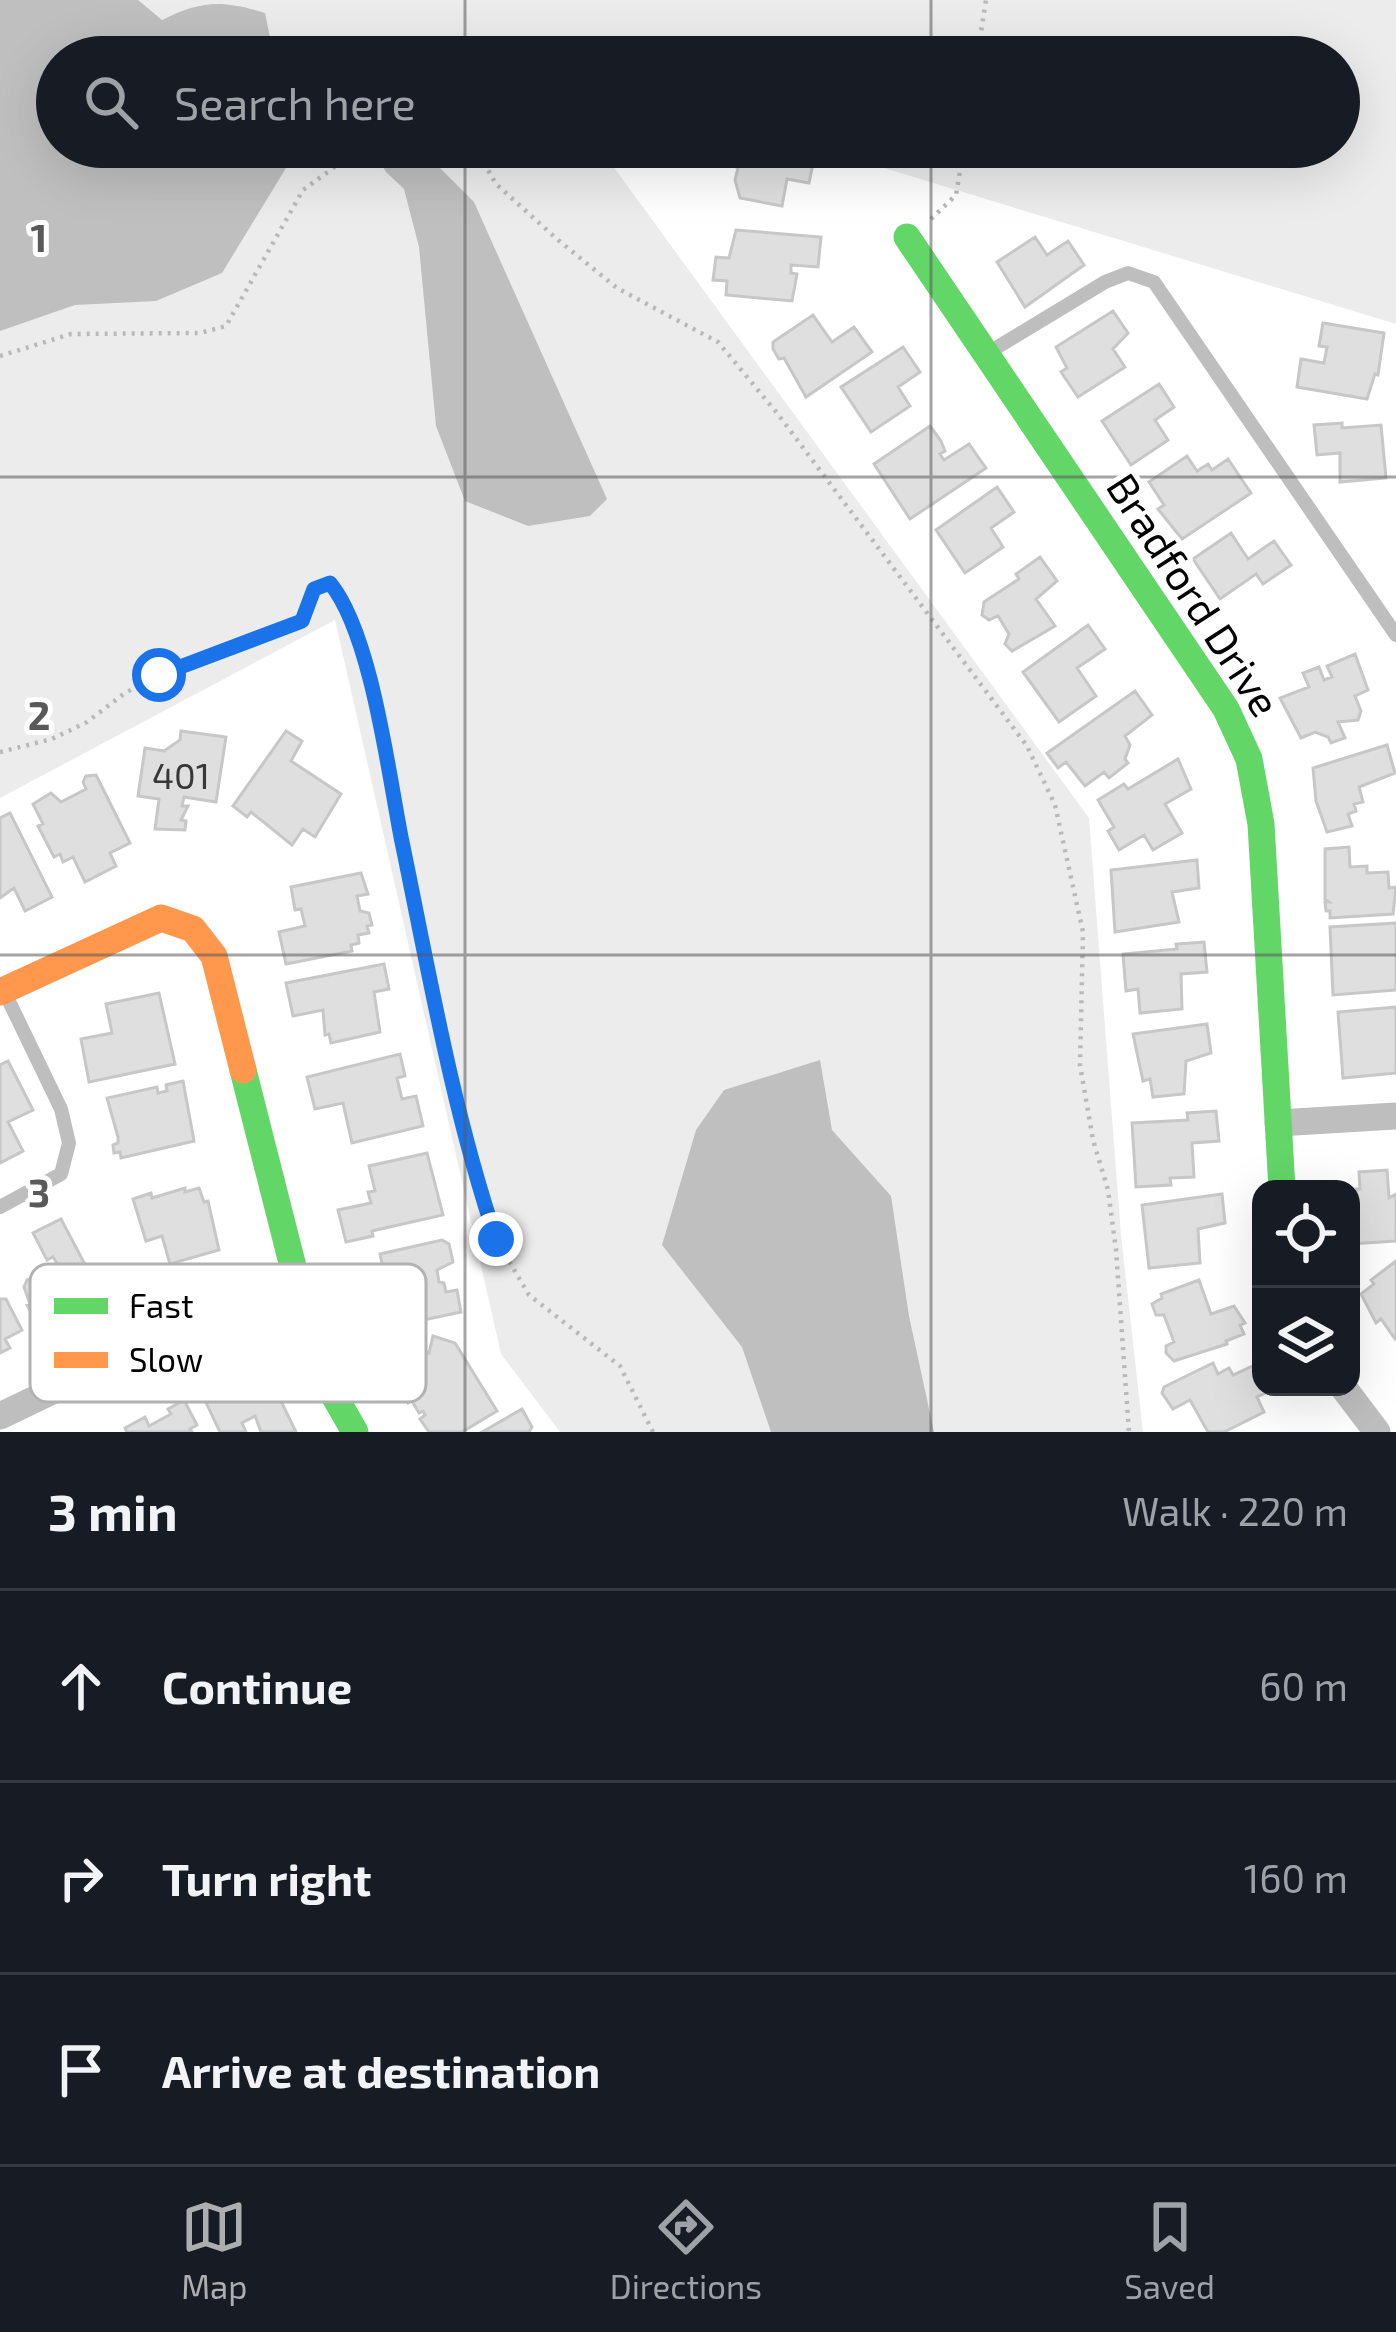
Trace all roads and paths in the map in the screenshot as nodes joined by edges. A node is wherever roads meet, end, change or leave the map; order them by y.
1 (986, 0) edge
2 (980, 36) edge
3 (333, 168) edge
4 (487, 168) edge
5 (960, 168) edge
6 (907, 237) joint
7 (986, 354) junction
8 (0, 356) edge
9 (1396, 635) edge
10 (0, 752) edge
11 (2, 991) edge
12 (1396, 1116) edge
13 (1278, 1124) junction
14 (1281, 1180) edge
15 (0, 1207) edge
16 (291, 1264) edge
17 (1350, 1396) edge
18 (30, 1402) edge
19 (338, 1402) edge
20 (0, 1416) edge
21 (355, 1432) edge
22 (653, 1432) edge
23 (1129, 1432) edge
24 (1377, 1432) edge

1 - 2 path
3 - 8 path
4 - 23 path
5 - 6 path
6 - 7 street, Bradford Drive
7 - 9 lane
7 - 13 street, Bradford Drive
10 - 22 path
11 - 15 lane
11 - 16 street
12 - 13 street
13 - 14 street, Bradford Drive
17 - 24 street
18 - 20 street
19 - 21 street

